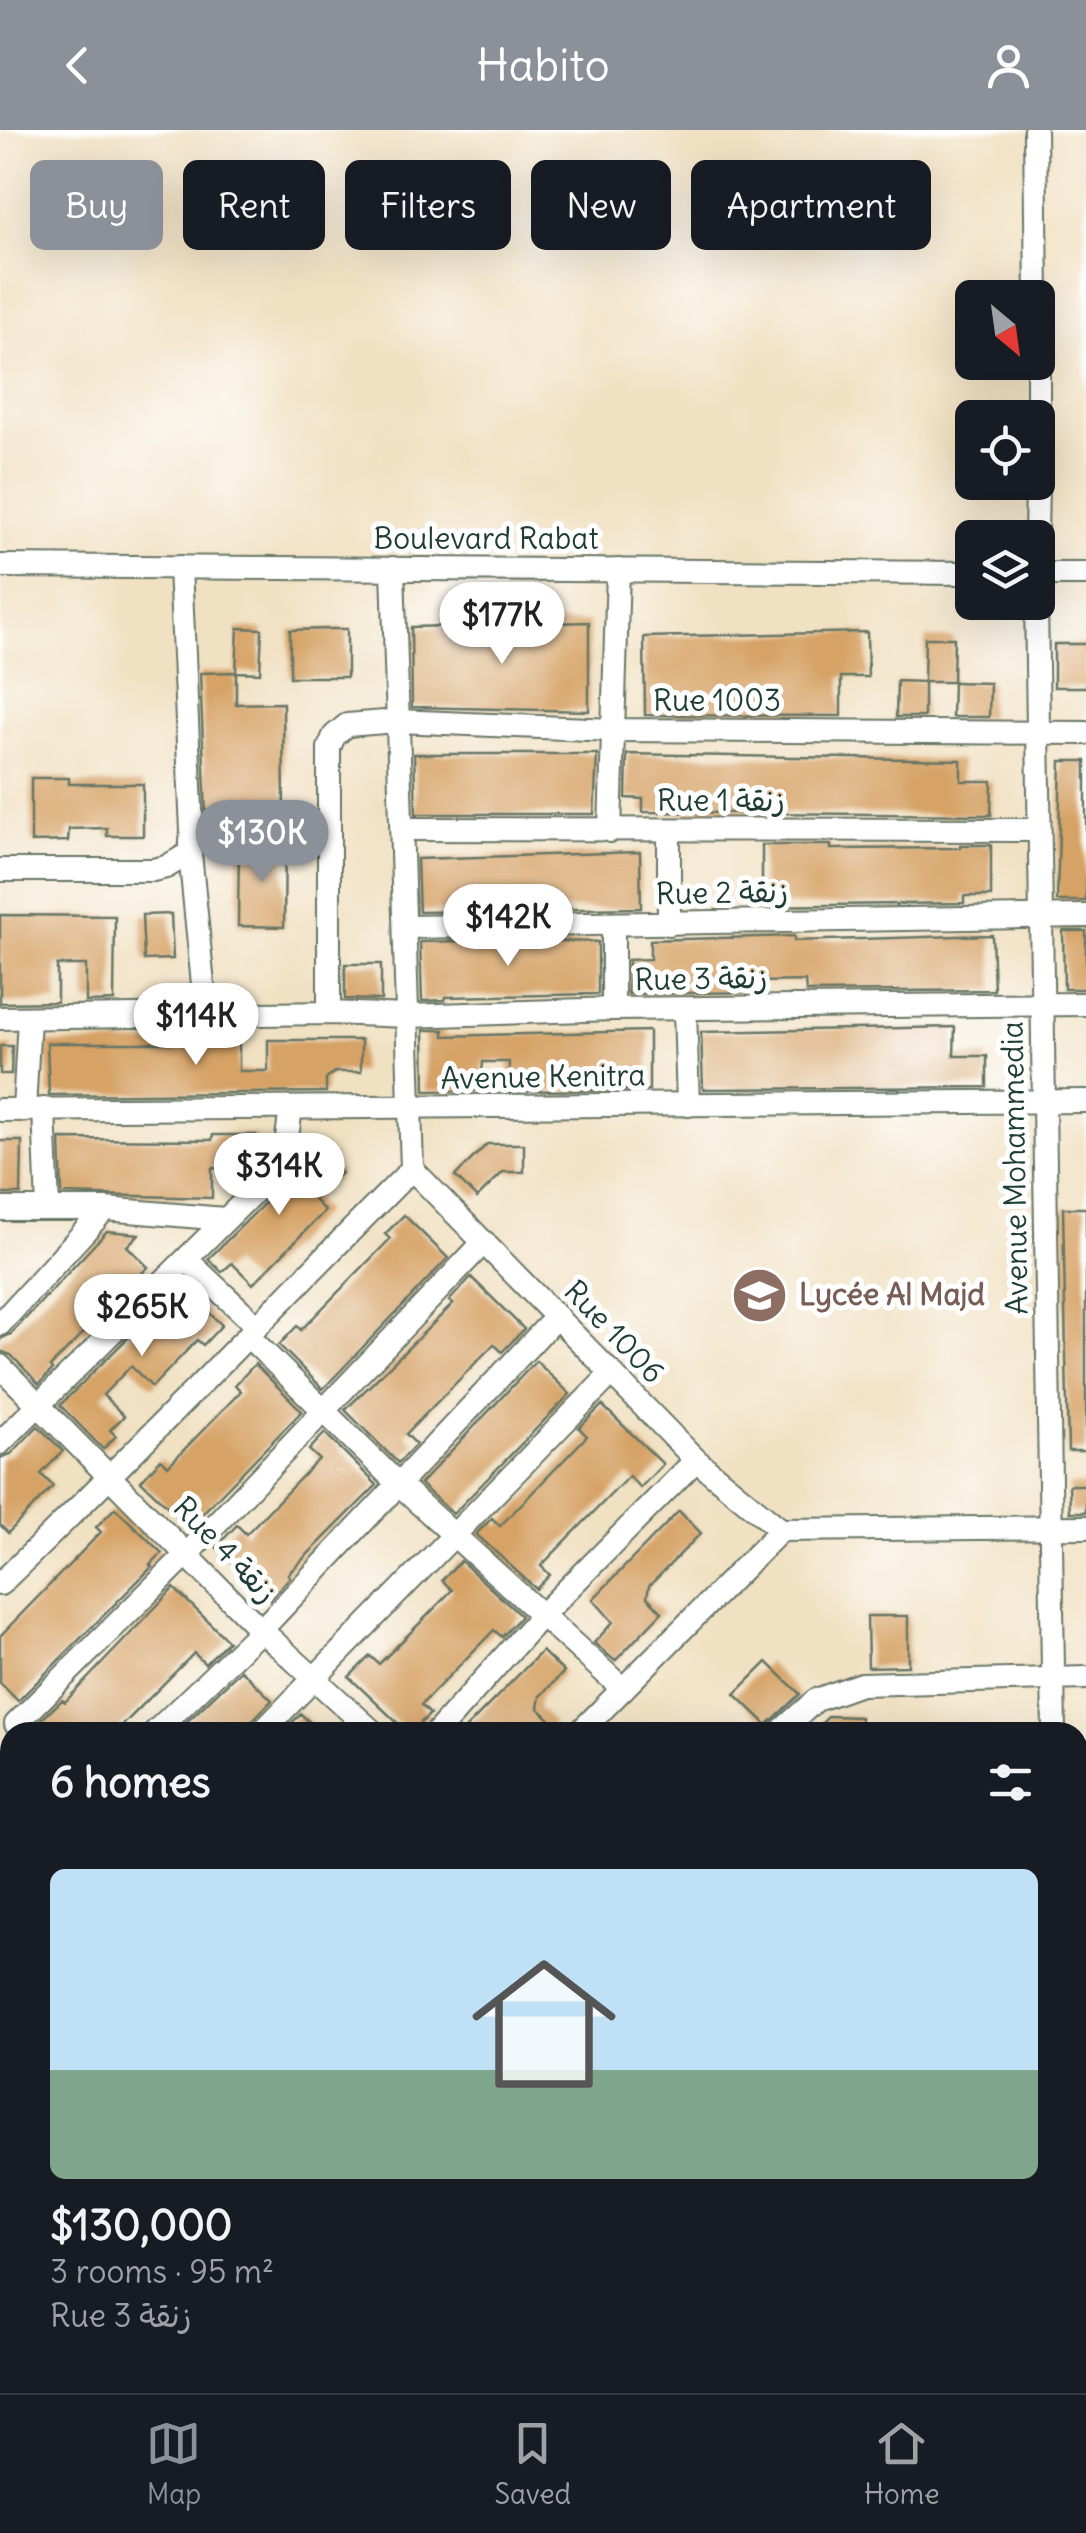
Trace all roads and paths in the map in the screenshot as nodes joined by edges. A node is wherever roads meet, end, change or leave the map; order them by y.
1 (1035, 130) edge
2 (1037, 280) edge
3 (0, 566) edge
4 (180, 567) junction
5 (393, 568) junction
6 (618, 570) junction
7 (955, 573) edge
8 (1055, 574) edge
9 (1086, 574) edge
10 (1036, 620) edge
11 (396, 721) junction
12 (614, 730) junction
13 (1038, 732) junction
14 (1086, 733) edge
15 (402, 829) junction
16 (1040, 830) junction
17 (610, 831) junction
18 (669, 831) junction
19 (190, 853) junction
20 (0, 870) edge
21 (1086, 916) edge
22 (1041, 918) junction
23 (669, 924) junction
24 (613, 925) junction
25 (405, 927) junction
26 (1086, 1004) edge
27 (1042, 1005) junction
28 (613, 1009) junction
29 (685, 1009) junction
30 (329, 1013) junction
31 (206, 1015) junction
32 (408, 1016) junction
33 (0, 1018) edge
34 (30, 1018) junction
35 (1044, 1101) junction
36 (1086, 1101) edge
37 (688, 1105) junction
38 (291, 1108) junction
39 (410, 1109) junction
40 (22, 1110) edge
41 (412, 1168) junction
42 (0, 1209) edge
43 (48, 1209) junction
44 (105, 1209) junction
45 (224, 1218) junction
46 (484, 1242) junction
47 (187, 1260) junction
48 (556, 1316) junction
49 (0, 1324) edge
50 (252, 1331) junction
51 (0, 1366) edge
52 (612, 1373) junction
53 (40, 1405) junction
54 (323, 1411) junction
55 (0, 1443) edge
56 (696, 1460) junction
57 (112, 1478) junction
58 (398, 1484) junction
59 (1086, 1527) edge
60 (1051, 1528) junction
61 (781, 1530) junction
62 (453, 1534) junction
63 (188, 1554) junction
64 (0, 1584) edge
65 (540, 1616) junction
66 (261, 1630) junction
67 (1086, 1678) edge
68 (1053, 1679) junction
69 (312, 1680) junction
70 (624, 1689) junction
71 (14, 1721) edge
72 (165, 1722) edge
73 (272, 1722) edge
74 (361, 1722) edge
75 (445, 1722) edge
76 (590, 1722) edge
77 (791, 1722) edge
78 (1054, 1722) edge

1 - 2 street
3 - 4 street, Boulevard Rabat
4 - 5 street, Boulevard Rabat
4 - 19 street
5 - 6 street, Boulevard Rabat
5 - 11 street
6 - 7 street, Boulevard Rabat
6 - 12 street
8 - 9 street
10 - 13 street, Avenue Mohammedia
11 - 12 street, Rue 1003
11 - 15 street
11 - 30 street, Rue 1003
12 - 13 street, Rue 1003
12 - 17 street
13 - 14 street, Rue 1003
13 - 16 street, Avenue Mohammedia
15 - 17 street, Rue 1 زنقة
15 - 25 street
16 - 18 street, Rue 1 زنقة
16 - 22 street, Avenue Mohammedia
17 - 18 street, Rue 1 زنقة
18 - 23 street
19 - 20 street
19 - 31 street
21 - 22 street
22 - 23 street, Rue 2 زنقة
22 - 27 street, Avenue Mohammedia
23 - 24 street, Rue 2 زنقة
24 - 25 street, Rue 2 زنقة
24 - 28 street
25 - 32 street
26 - 27 street, Rue 3 زنقة
27 - 29 street, Rue 3 زنقة
27 - 35 street, Avenue Mohammedia
28 - 29 street, Rue 3 زنقة
28 - 32 street, Rue 3 زنقة
29 - 37 street
30 - 31 street, Rue 3 زنقة
30 - 32 street, Rue 3 زنقة
31 - 34 street, Rue 3 زنقة
32 - 39 street
33 - 34 street, Rue 3 زنقة
34 - 40 street
35 - 36 street, Avenue Kenitra
35 - 37 street, Avenue Kenitra
35 - 60 street, Avenue Mohammedia
37 - 39 street, Avenue Kenitra
38 - 39 street, Avenue Kenitra
38 - 40 street, Avenue Kenitra
38 - 45 street
39 - 41 street
40 - 43 street
41 - 46 street, Rue 1006
41 - 50 street
42 - 43 street
43 - 44 street
44 - 45 street
44 - 49 street
45 - 47 street
46 - 48 street, Rue 1006
46 - 54 street
47 - 50 street
47 - 53 street
48 - 52 street, Rue 1006
48 - 58 street
50 - 54 street
50 - 57 street
51 - 53 street, Rue 4 زنقة
52 - 56 street, Rue 1006
52 - 62 street
53 - 55 street
53 - 57 street, Rue 4 زنقة
54 - 58 street
54 - 63 street
56 - 61 street, Rue 1006
56 - 65 street
57 - 63 street, Rue 4 زنقة
57 - 64 street
58 - 62 street
58 - 66 street
59 - 60 street
60 - 61 street
60 - 68 street, Avenue Mohammedia
61 - 70 street
62 - 65 street
62 - 69 street
63 - 66 street, Rue 4 زنقة
63 - 71 street
65 - 70 street
65 - 75 street
66 - 69 street, Rue 4 زنقة
66 - 72 street
67 - 68 street
68 - 77 street
68 - 78 street, Avenue Mohammedia
69 - 73 street
69 - 74 street, Rue 4 زنقة
70 - 76 street

